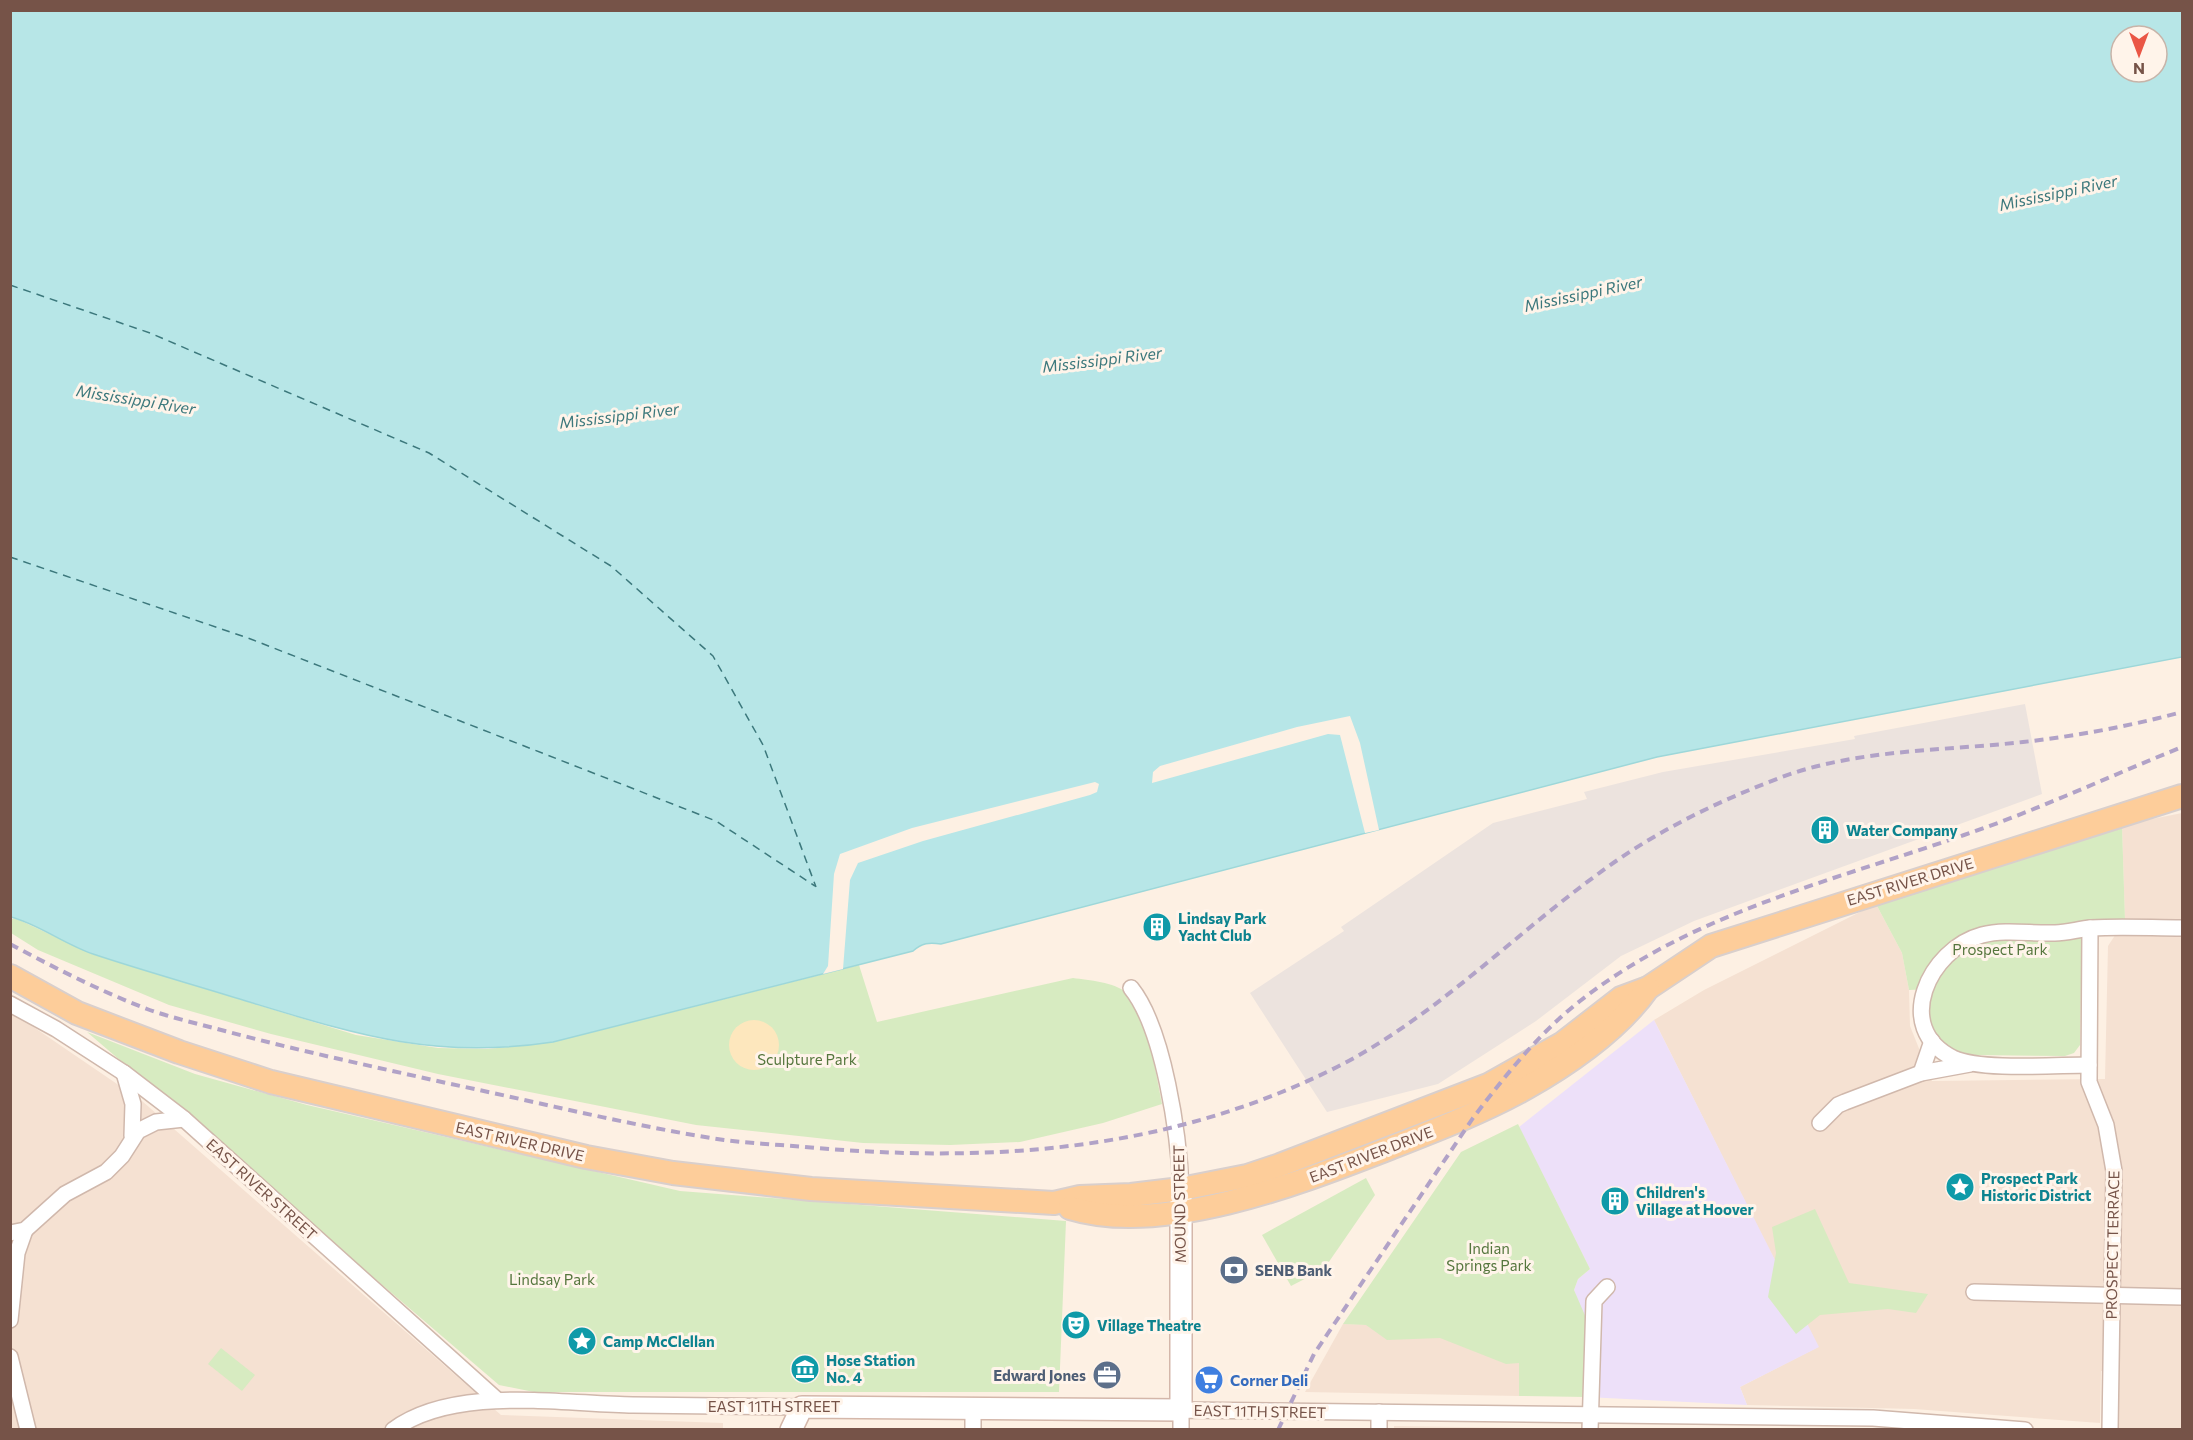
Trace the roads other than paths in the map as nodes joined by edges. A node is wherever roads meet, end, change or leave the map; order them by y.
1 (2182, 796) edge
2 (2090, 928) junction
3 (2182, 928) edge
4 (10, 976) edge
5 (1131, 988) dead end
6 (10, 1004) edge
7 (1932, 1041) junction
8 (1970, 1064) junction
9 (2089, 1065) junction
10 (124, 1072) junction
11 (1922, 1073) junction
12 (184, 1119) junction
13 (1820, 1123) dead end
14 (132, 1136) junction
15 (1181, 1200) junction
16 (18, 1231) edge
17 (1606, 1287) dead end
18 (1974, 1292) dead end
19 (2112, 1295) junction
20 (2182, 1298) edge
21 (10, 1320) edge
22 (10, 1357) edge
23 (495, 1399) junction
24 (802, 1407) junction
25 (973, 1408) junction
26 (1379, 1412) junction
27 (1181, 1420) edge
28 (1590, 1422) edge
29 (1802, 1423) edge
30 (28, 1430) edge
31 (393, 1430) edge
32 (791, 1430) edge
33 (973, 1430) edge
34 (1379, 1430) edge
35 (2025, 1430) edge
36 (2110, 1430) edge

1 - 15 main road, EAST RIVER DRIVE
2 - 3 street
2 - 7 street
2 - 9 street, PROSPECT TERRACE
4 - 15 main road, EAST RIVER DRIVE
5 - 15 street, MOUND STREET
6 - 10 street, EAST RIVER STREET
7 - 8 street
7 - 11 street
8 - 9 street
8 - 11 street
9 - 19 street, PROSPECT TERRACE
10 - 12 street, EAST RIVER STREET
10 - 14 street
11 - 13 street
12 - 14 street
12 - 23 street, EAST RIVER STREET
14 - 16 street
15 - 27 street, MOUND STREET
16 - 21 street
17 - 28 street
18 - 19 street
19 - 20 street
19 - 36 street, PROSPECT TERRACE
22 - 30 street
23 - 24 street, EAST 11TH STREET
23 - 31 street, EAST 11TH STREET
24 - 25 street, EAST 11TH STREET
24 - 32 street
25 - 27 street, EAST 11TH STREET
25 - 33 street
26 - 27 street, EAST 11TH STREET
26 - 28 street, EAST 11TH STREET
26 - 34 street
28 - 29 street, EAST 11TH STREET
29 - 35 street, EAST 11TH STREET

